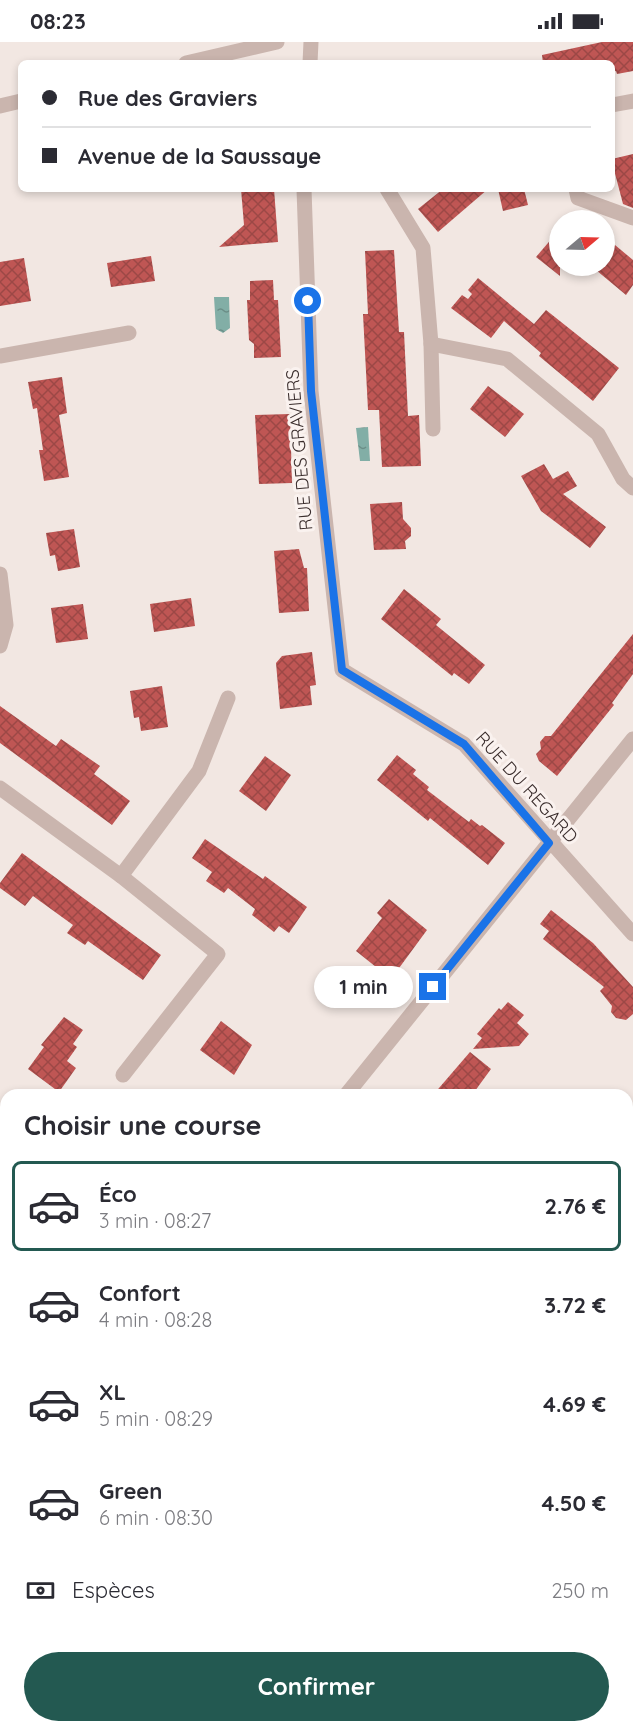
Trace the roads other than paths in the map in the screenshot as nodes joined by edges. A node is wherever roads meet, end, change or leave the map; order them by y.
1 (277, 42) edge
2 (311, 42) edge
3 (199, 60) edge
4 (310, 60) edge
5 (633, 101) edge
6 (18, 102) edge
7 (615, 104) edge
8 (0, 106) edge
9 (304, 192) edge
10 (389, 192) edge
11 (577, 192) edge
12 (633, 218) edge
13 (129, 333) dead end
14 (430, 345) junction
15 (0, 356) edge
16 (432, 429) dead end
17 (633, 488) edge
18 (0, 574) edge
19 (0, 646) edge
20 (342, 670) joint
21 (228, 698) dead end
22 (633, 739) edge
23 (0, 788) edge
24 (549, 843) junction
25 (121, 876) junction
26 (633, 934) edge
27 (123, 1075) dead end
28 (351, 1089) edge

1 - 3 street
2 - 4 street
5 - 7 street
6 - 8 street
9 - 20 street, RUE DES GRAVIERS
10 - 14 street
11 - 12 street
13 - 15 street
14 - 16 street
14 - 17 street
18 - 19 street
20 - 24 street, RUE DU REGARD
21 - 25 street
22 - 24 street
23 - 25 street
24 - 26 street, RUE DU REGARD
24 - 28 street
25 - 27 street

